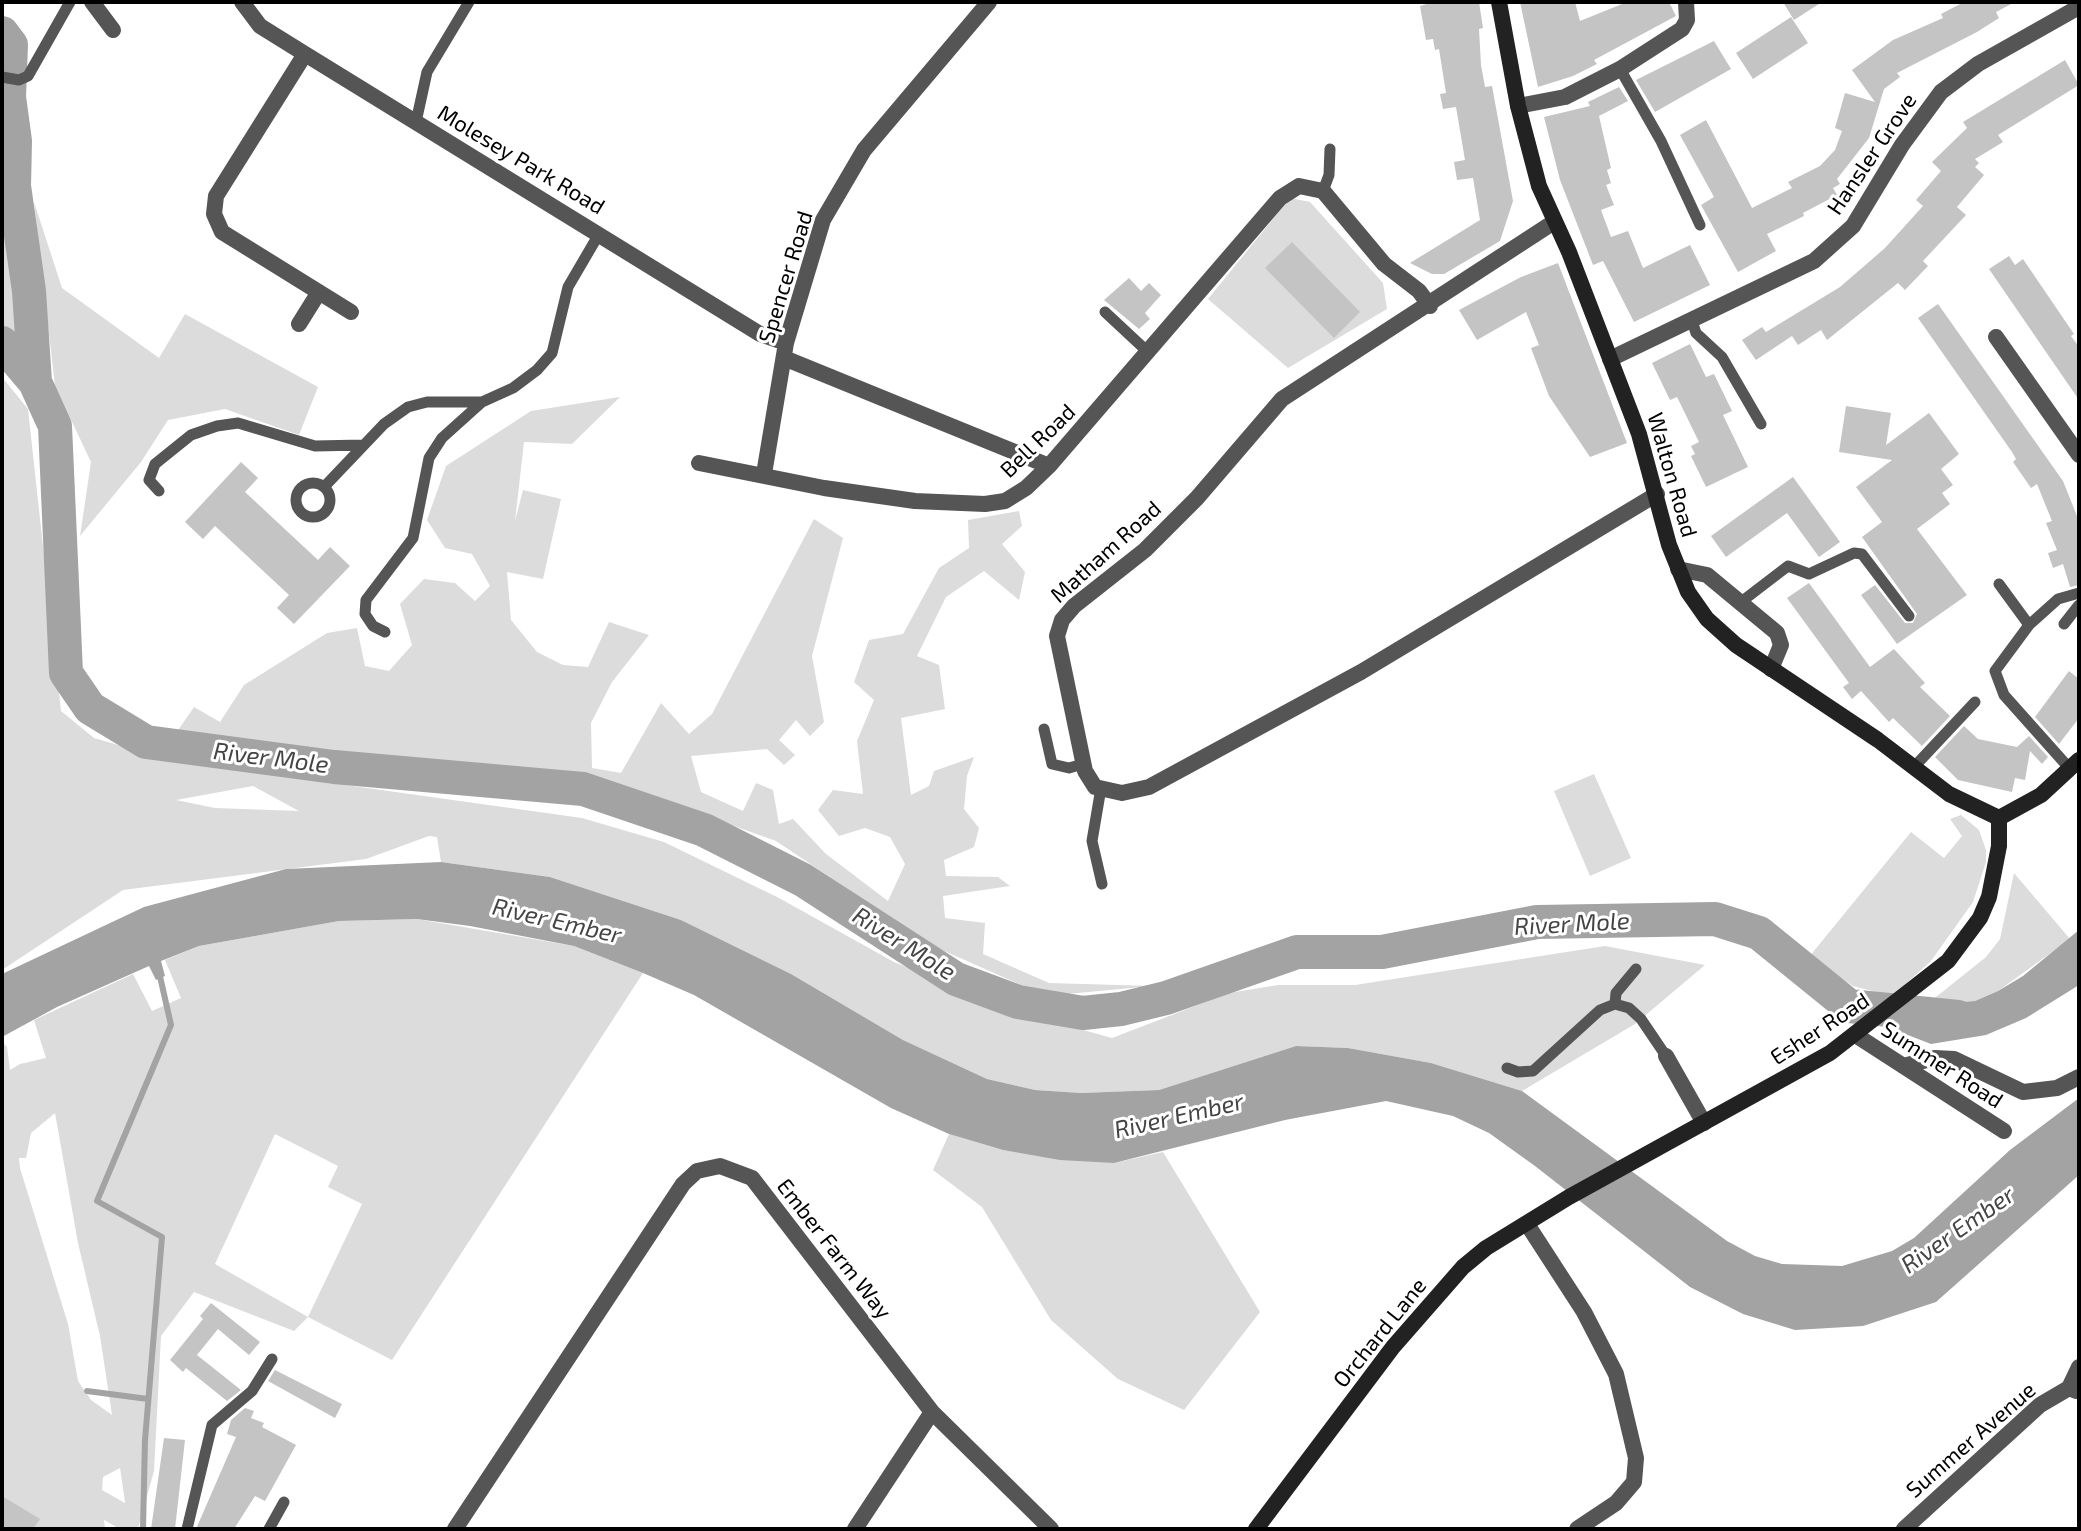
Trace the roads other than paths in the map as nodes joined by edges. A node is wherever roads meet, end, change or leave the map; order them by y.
1 (70, 2) edge
2 (92, 2) edge
3 (242, 2) edge
4 (469, 2) edge
5 (1499, 2) edge
6 (1686, 2) edge
7 (987, 3) edge
8 (2079, 7) edge
9 (113, 30) dead end
10 (305, 54) junction
11 (1620, 69) junction
12 (2, 77) edge
13 (1518, 106) junction
14 (416, 122) junction
15 (1330, 149) dead end
16 (1323, 191) junction
17 (1554, 222) junction
18 (1700, 225) dead end
19 (599, 234) junction
20 (319, 292) junction
21 (1430, 306) junction
22 (351, 312) dead end
23 (1105, 312) dead end
24 (1691, 318) junction
25 (299, 324) dead end
26 (1996, 337) dead end
27 (785, 350) junction
28 (1149, 353) junction
29 (1610, 359) junction
30 (482, 402) junction
31 (1761, 424) dead end
32 (363, 445) junction
33 (2079, 455) edge
34 (699, 463) dead end
35 (1049, 466) junction
36 (764, 474) junction
37 (324, 487) dead end
38 (159, 491) dead end
39 (1657, 494) junction
40 (1678, 569) junction
41 (1999, 584) dead end
42 (2079, 593) edge
43 (1741, 602) junction
44 (2079, 605) edge
45 (1909, 616) dead end
46 (2064, 624) dead end
47 (2029, 625) junction
48 (385, 632) dead end
49 (1771, 669) junction
50 (1975, 702) dead end
51 (1044, 729) dead end
52 (1083, 764) junction
53 (2074, 765) edge
54 (1914, 767) junction
55 (1101, 788) junction
56 (1999, 818) junction
57 (1102, 884) dead end
58 (1636, 969) dead end
59 (1615, 1004) junction
60 (1864, 1030) junction
61 (1666, 1056) joint
62 (1903, 1066) junction
63 (1507, 1068) dead end
64 (2079, 1077) edge
65 (1704, 1123) junction
66 (2004, 1131) dead end
67 (1569, 1197) joint
68 (1527, 1224) junction
69 (272, 1359) dead end
70 (2079, 1367) edge
71 (2074, 1390) edge
72 (932, 1412) junction
73 (284, 1502) dead end
74 (187, 1529) edge
75 (269, 1529) edge
76 (455, 1529) edge
77 (855, 1529) edge
78 (1051, 1529) edge
79 (1256, 1529) edge
80 (1577, 1529) edge
81 (1904, 1529) edge

1 - 12 lane
2 - 9 street
3 - 10 street, Molesey Park Road
4 - 14 lane
5 - 13 main road, Walton Road
6 - 11 street
7 - 27 street, Spencer Road
8 - 24 street, Hansler Grove
10 - 14 street, Molesey Park Road
10 - 20 street
11 - 13 street
11 - 18 lane
13 - 17 main road, Walton Road
14 - 19 street, Molesey Park Road
15 - 16 lane
16 - 21 street
16 - 28 street, Bell Road
17 - 21 street, Matham Road
17 - 29 main road, Walton Road
19 - 27 street, Molesey Park Road
19 - 30 lane
20 - 22 street
20 - 25 street
21 - 52 street, Matham Road
23 - 28 lane
24 - 29 street, Hansler Grove
24 - 31 lane
26 - 33 street
27 - 35 street, Molesey Park Road
27 - 36 street, Spencer Road
28 - 35 street, Bell Road
29 - 39 main road, Walton Road
30 - 32 lane
30 - 48 lane
32 - 37 lane
32 - 38 lane
34 - 36 street, Bell Road
35 - 36 street, Bell Road
39 - 40 main road, Walton Road
39 - 55 street
40 - 43 street
40 - 49 main road, Walton Road
41 - 47 lane
42 - 47 lane
43 - 45 lane
43 - 49 street
44 - 46 lane
47 - 53 lane
49 - 54 main road, Walton Road
50 - 54 lane
51 - 52 lane
52 - 55 street, Matham Road
53 - 56 main road
54 - 56 main road, Walton Road
55 - 57 lane
56 - 60 main road, Esher Road
58 - 59 lane
59 - 61 lane
59 - 63 lane
60 - 62 street, Summer Road
60 - 65 main road, Esher Road
61 - 65 street
62 - 64 street
62 - 66 street, Summer Road
65 - 67 main road, Esher Road
67 - 68 main road, Orchard Lane
68 - 79 main road, Orchard Lane
68 - 80 street
69 - 74 lane
70 - 71 street
71 - 81 street, Summer Avenue
72 - 76 street, Ember Farm Way
72 - 77 street
72 - 78 street, Ember Farm Way
73 - 75 lane

